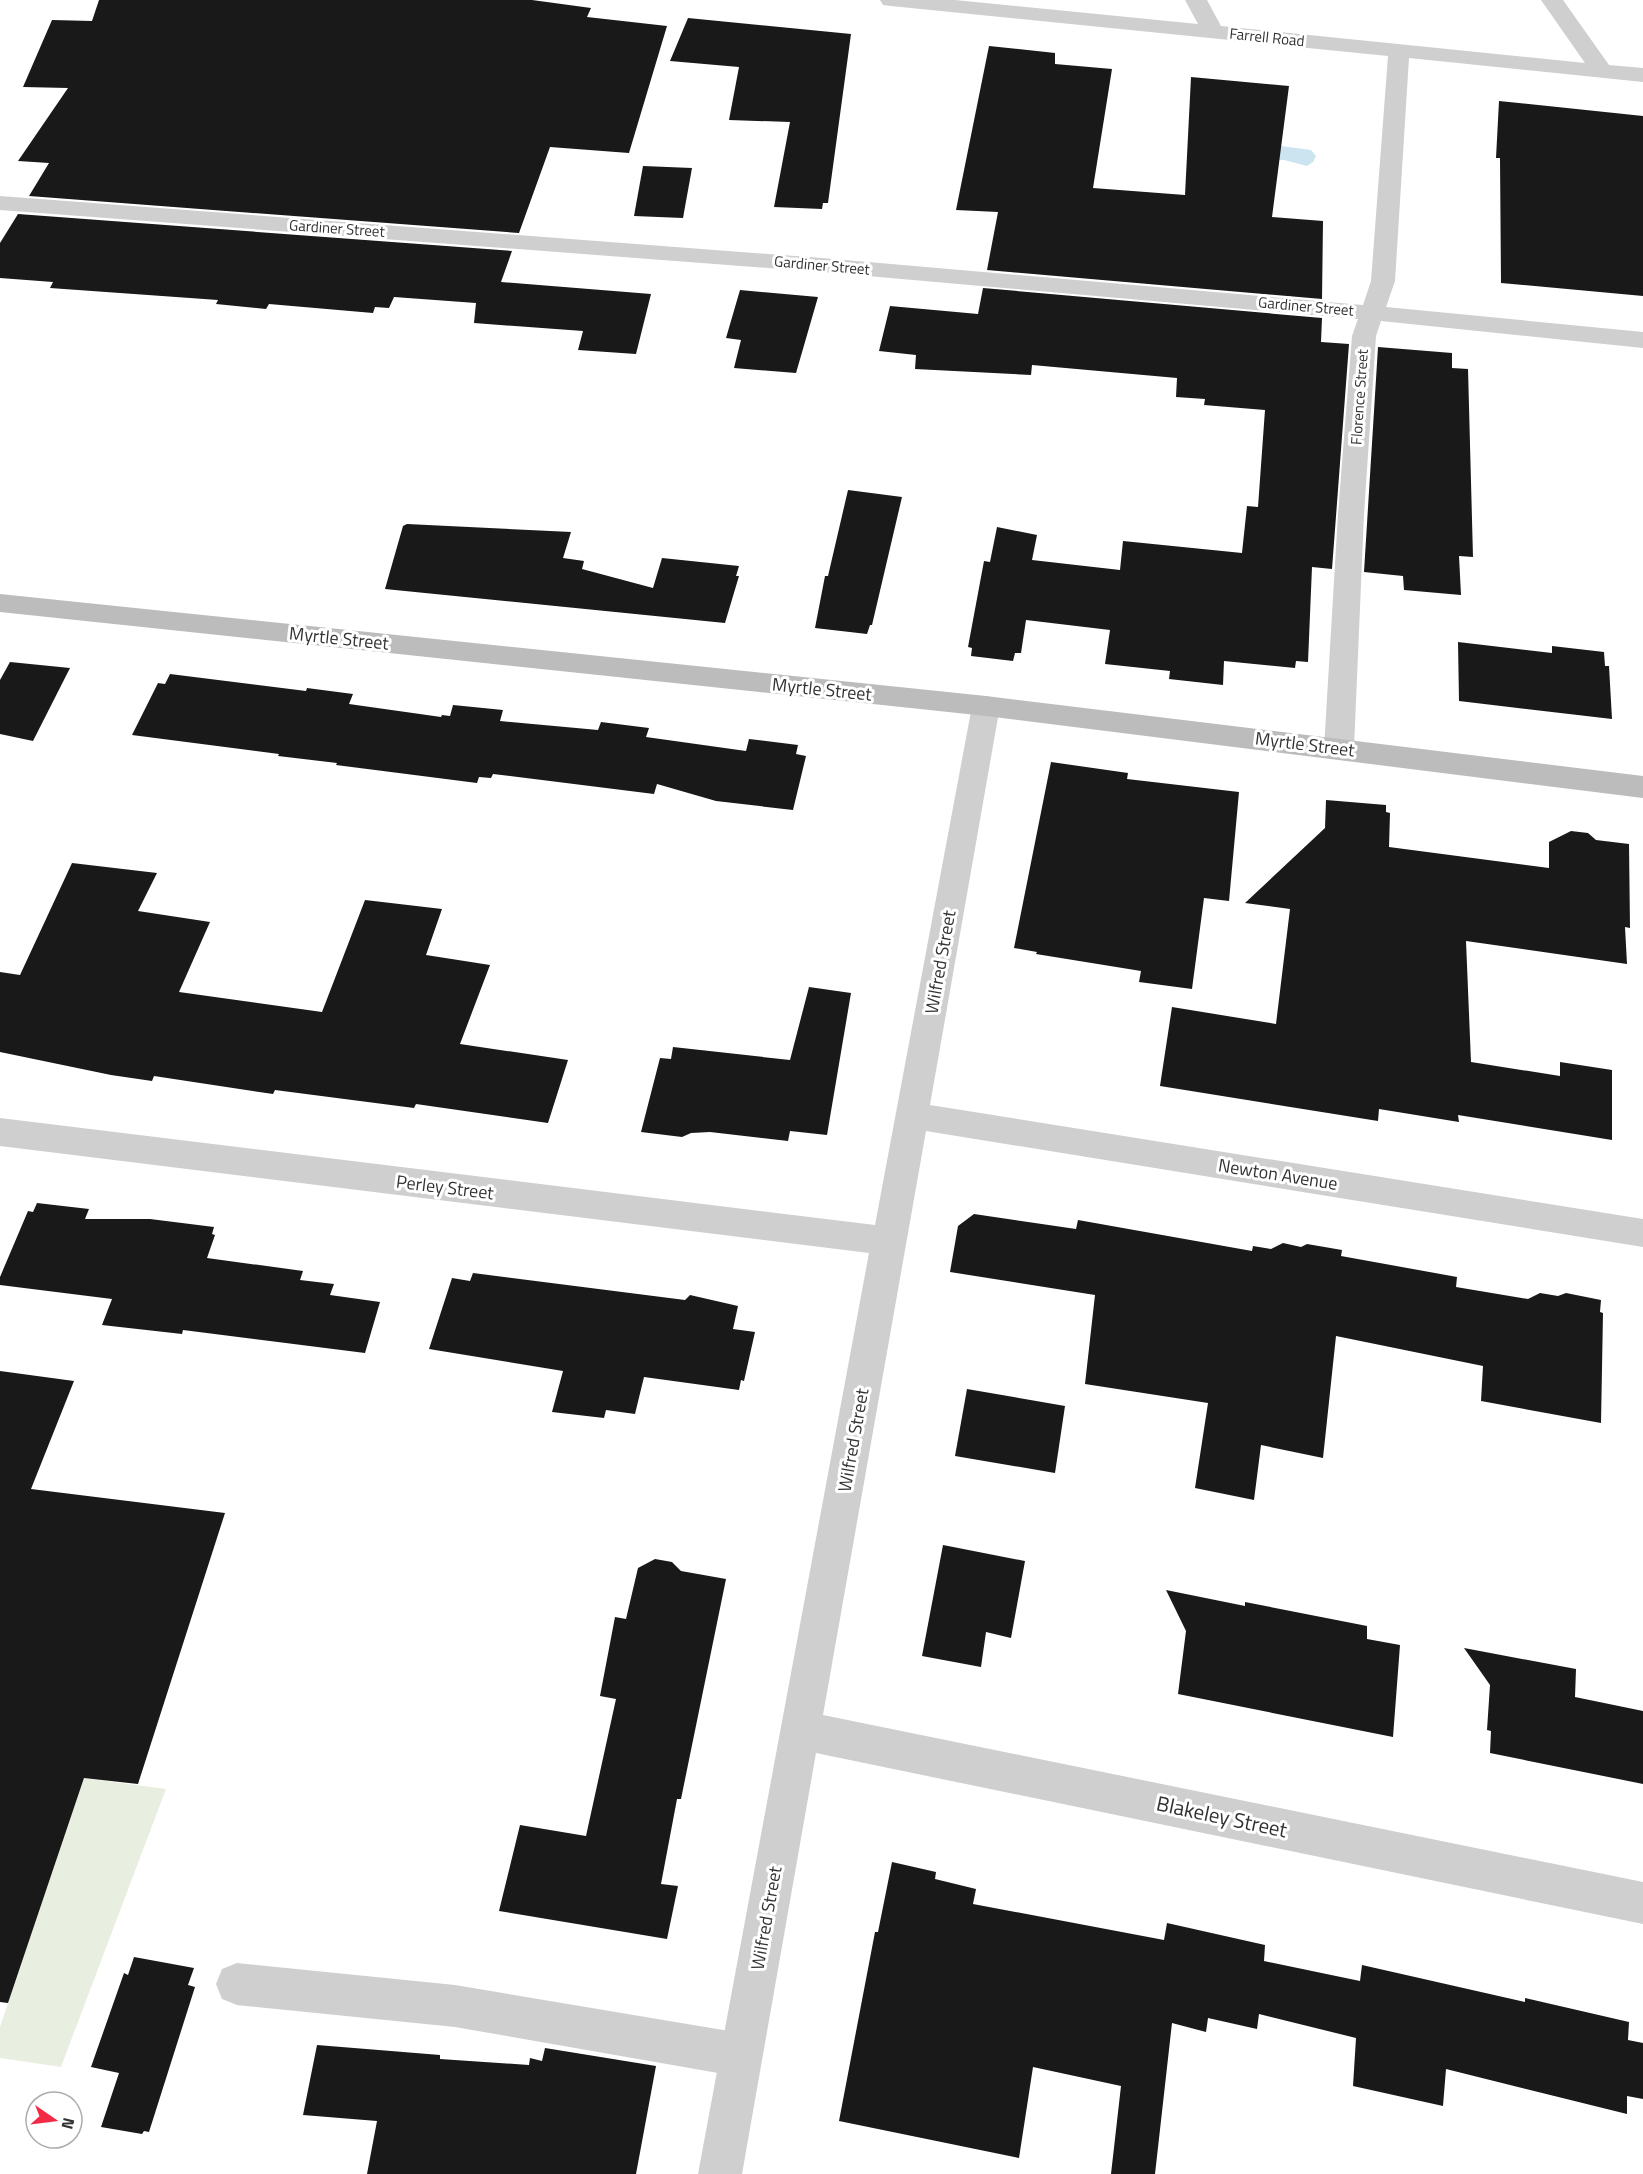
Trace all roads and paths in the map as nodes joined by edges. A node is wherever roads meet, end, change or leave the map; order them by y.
1 (891, 0) edge
2 (1196, 0) edge
3 (1552, 0) edge
4 (1213, 32) junction
5 (1399, 51) junction
6 (1602, 71) junction
7 (1643, 75) edge
8 (0, 203) edge
9 (1372, 311) junction
10 (1643, 340) edge
11 (0, 603) edge
12 (986, 706) junction
13 (1339, 748) junction
14 (1643, 787) edge
15 (912, 1115) junction
16 (0, 1132) edge
17 (1643, 1233) edge
18 (889, 1241) junction
19 (800, 1730) junction
20 (1643, 1903) edge
21 (237, 1984) dead end
22 (741, 2055) junction
23 (720, 2174) edge

1 - 4 street, Farrell Road
2 - 4 street
3 - 6 street
4 - 5 street, Farrell Road
5 - 6 street, Farrell Road
5 - 9 street, Florence Street
6 - 7 street, Farrell Road
8 - 9 street, Gardiner Street
9 - 10 street, Gardiner Street
9 - 13 street, Florence Street
11 - 12 main road, Myrtle Street
12 - 13 main road, Myrtle Street
12 - 15 street, Wilfred Street
13 - 14 main road, Myrtle Street
15 - 17 street, Newton Avenue
15 - 18 street, Wilfred Street
16 - 18 street, Perley Street
18 - 19 street, Wilfred Street
19 - 20 street, Blakeley Street
19 - 22 street, Wilfred Street
21 - 22 street
22 - 23 street, Wilfred Street

